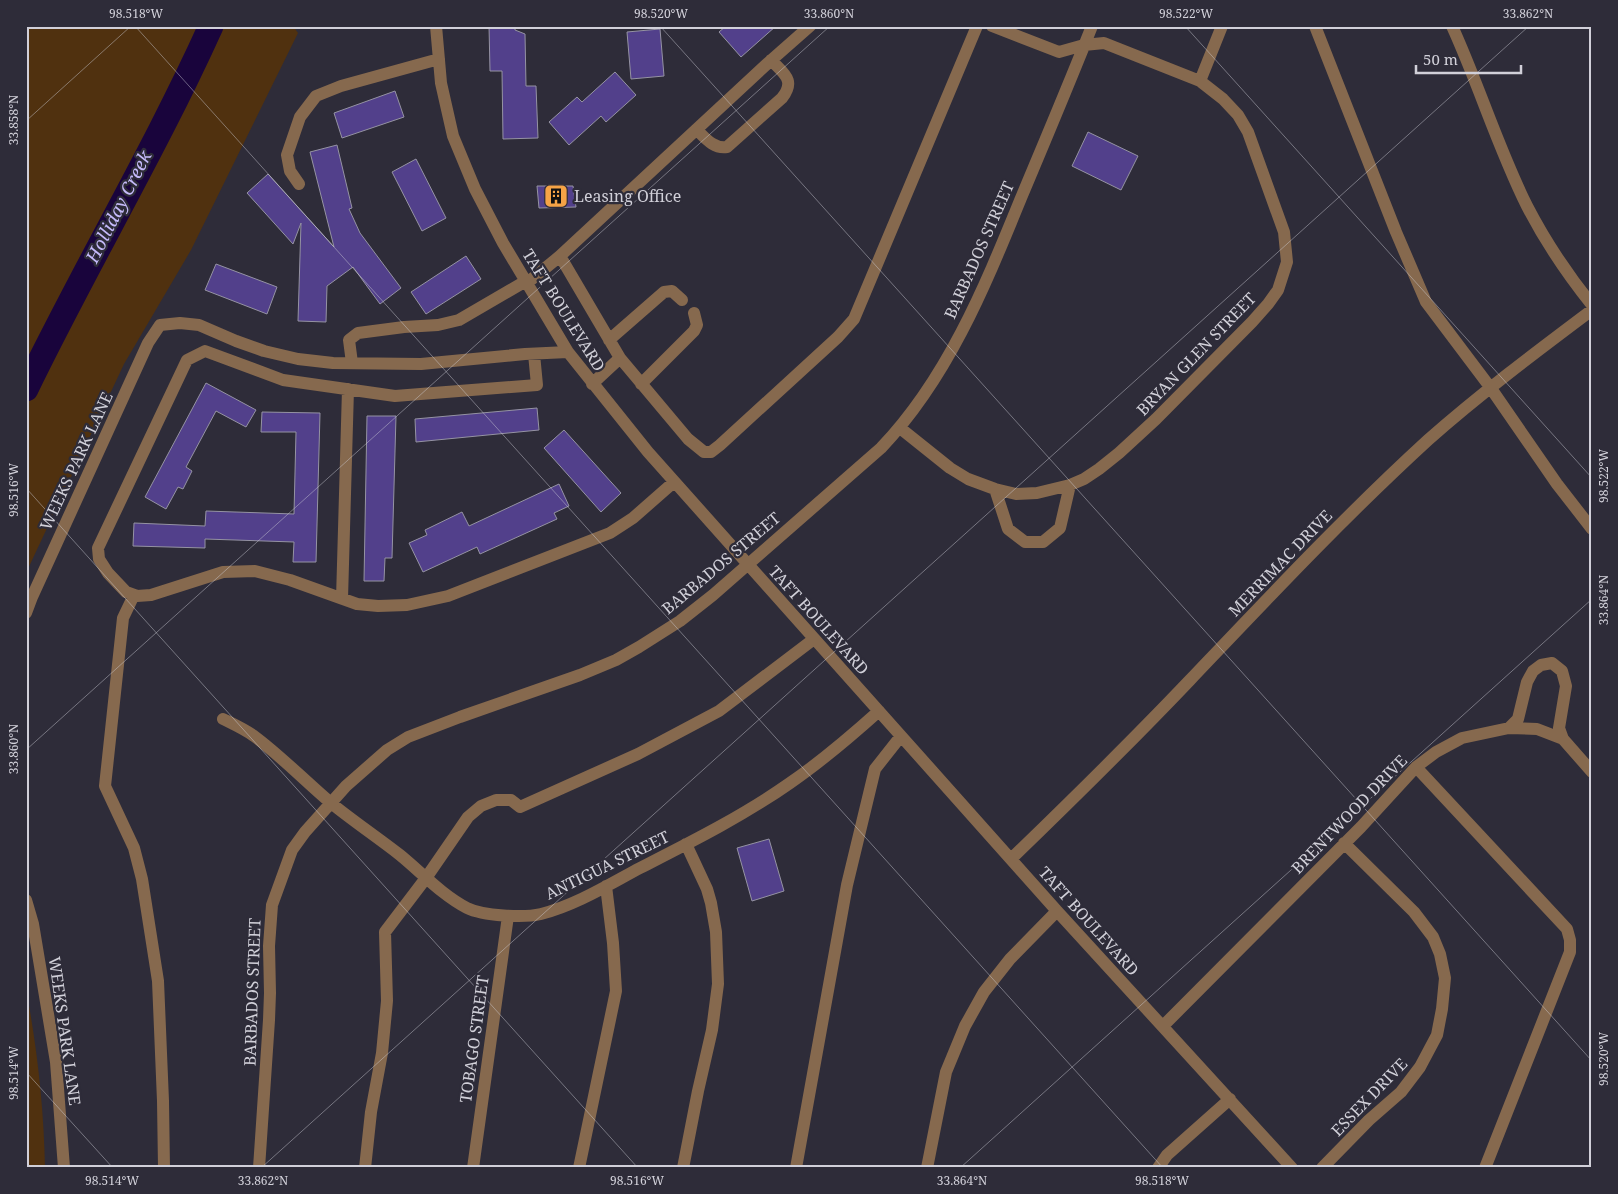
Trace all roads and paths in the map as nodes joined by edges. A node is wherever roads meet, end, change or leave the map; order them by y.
1 (436, 26) edge
2 (810, 26) edge
3 (977, 26) edge
4 (992, 26) edge
5 (1092, 26) edge
6 (1222, 26) edge
7 (1315, 26) edge
8 (1452, 26) edge
9 (1084, 45) junction
10 (439, 59) junction
11 (771, 60) junction
12 (1200, 81) junction
13 (697, 130) junction
14 (299, 184) dead end
15 (560, 256) junction
16 (526, 282) junction
17 (682, 300) dead end
18 (1592, 305) edge
19 (1592, 310) edge
20 (694, 313) dead end
21 (609, 340) junction
22 (568, 352) junction
23 (534, 354) junction
24 (620, 358) junction
25 (352, 363) junction
26 (592, 384) junction
27 (641, 384) junction
28 (1490, 387) junction
29 (348, 389) junction
30 (900, 428) junction
31 (674, 482) junction
32 (1070, 485) junction
33 (995, 489) junction
34 (1592, 529) edge
35 (748, 564) junction
36 (134, 595) junction
37 (342, 599) junction
38 (26, 613) edge
39 (814, 639) junction
40 (879, 711) junction
41 (223, 719) dead end
42 (1509, 728) junction
43 (901, 736) junction
44 (1563, 739) junction
45 (1416, 768) junction
46 (1592, 772) edge
47 (331, 802) junction
48 (1344, 843) junction
49 (686, 844) junction
50 (1011, 859) junction
51 (426, 878) junction
52 (606, 886) junction
53 (26, 900) edge
54 (1058, 911) junction
55 (508, 916) junction
56 (1163, 1026) junction
57 (1230, 1099) junction
58 (64, 1168) edge
59 (164, 1168) edge
60 (259, 1168) edge
61 (365, 1168) edge
62 (472, 1168) edge
63 (579, 1168) edge
64 (683, 1168) edge
65 (796, 1168) edge
66 (927, 1168) edge
67 (1158, 1168) edge
68 (1292, 1168) edge
69 (1322, 1168) edge
70 (1485, 1168) edge

1 - 10 street, TAFT BOULEVARD
2 - 11 street
3 - 27 street
4 - 9 street, BRYAN GLEN STREET
5 - 9 street, BARBADOS STREET
6 - 12 street
7 - 28 street
8 - 18 street
9 - 12 street, BRYAN GLEN STREET
9 - 30 street, BARBADOS STREET
10 - 14 street
10 - 16 street, TAFT BOULEVARD
11 - 13 street
11 - 13 street
12 - 32 street, BRYAN GLEN STREET
13 - 15 street
15 - 16 street
15 - 21 street
16 - 22 street, TAFT BOULEVARD
16 - 25 street
17 - 21 street
19 - 28 street, MERRIMAC DRIVE
20 - 27 street
21 - 24 street
22 - 23 street
22 - 26 street, TAFT BOULEVARD
23 - 25 street
23 - 29 street
24 - 26 street
24 - 27 street
25 - 38 street, WEEKS PARK LANE
26 - 31 street, TAFT BOULEVARD
28 - 34 street
28 - 50 street, MERRIMAC DRIVE
29 - 36 street
29 - 37 street
30 - 33 street, BRYAN GLEN STREET
30 - 35 street, BARBADOS STREET
31 - 35 street, TAFT BOULEVARD
31 - 37 street
32 - 33 street, BRYAN GLEN STREET
32 - 33 street
35 - 39 street, TAFT BOULEVARD
35 - 47 street, BARBADOS STREET
36 - 37 street
36 - 59 street
39 - 40 street, TAFT BOULEVARD
39 - 51 street
40 - 43 street, TAFT BOULEVARD
40 - 49 street, ANTIGUA STREET
41 - 47 street, ANTIGUA STREET
42 - 44 street, BRENTWOOD DRIVE
42 - 44 street
42 - 45 street, BRENTWOOD DRIVE
43 - 50 street, TAFT BOULEVARD
43 - 65 street
44 - 46 street, BRENTWOOD DRIVE
45 - 48 street, BRENTWOOD DRIVE
45 - 70 street
47 - 51 street, ANTIGUA STREET
47 - 60 street, BARBADOS STREET
48 - 56 street, BRENTWOOD DRIVE
48 - 69 street, ESSEX DRIVE
49 - 52 street, ANTIGUA STREET
49 - 64 street
50 - 54 street, TAFT BOULEVARD
51 - 55 street, ANTIGUA STREET
51 - 61 street
52 - 55 street, ANTIGUA STREET
52 - 63 street
53 - 58 street, WEEKS PARK LANE
54 - 56 street, TAFT BOULEVARD
54 - 66 street
55 - 62 street, TOBAGO STREET
56 - 57 street, TAFT BOULEVARD
57 - 67 street
57 - 68 street, TAFT BOULEVARD

